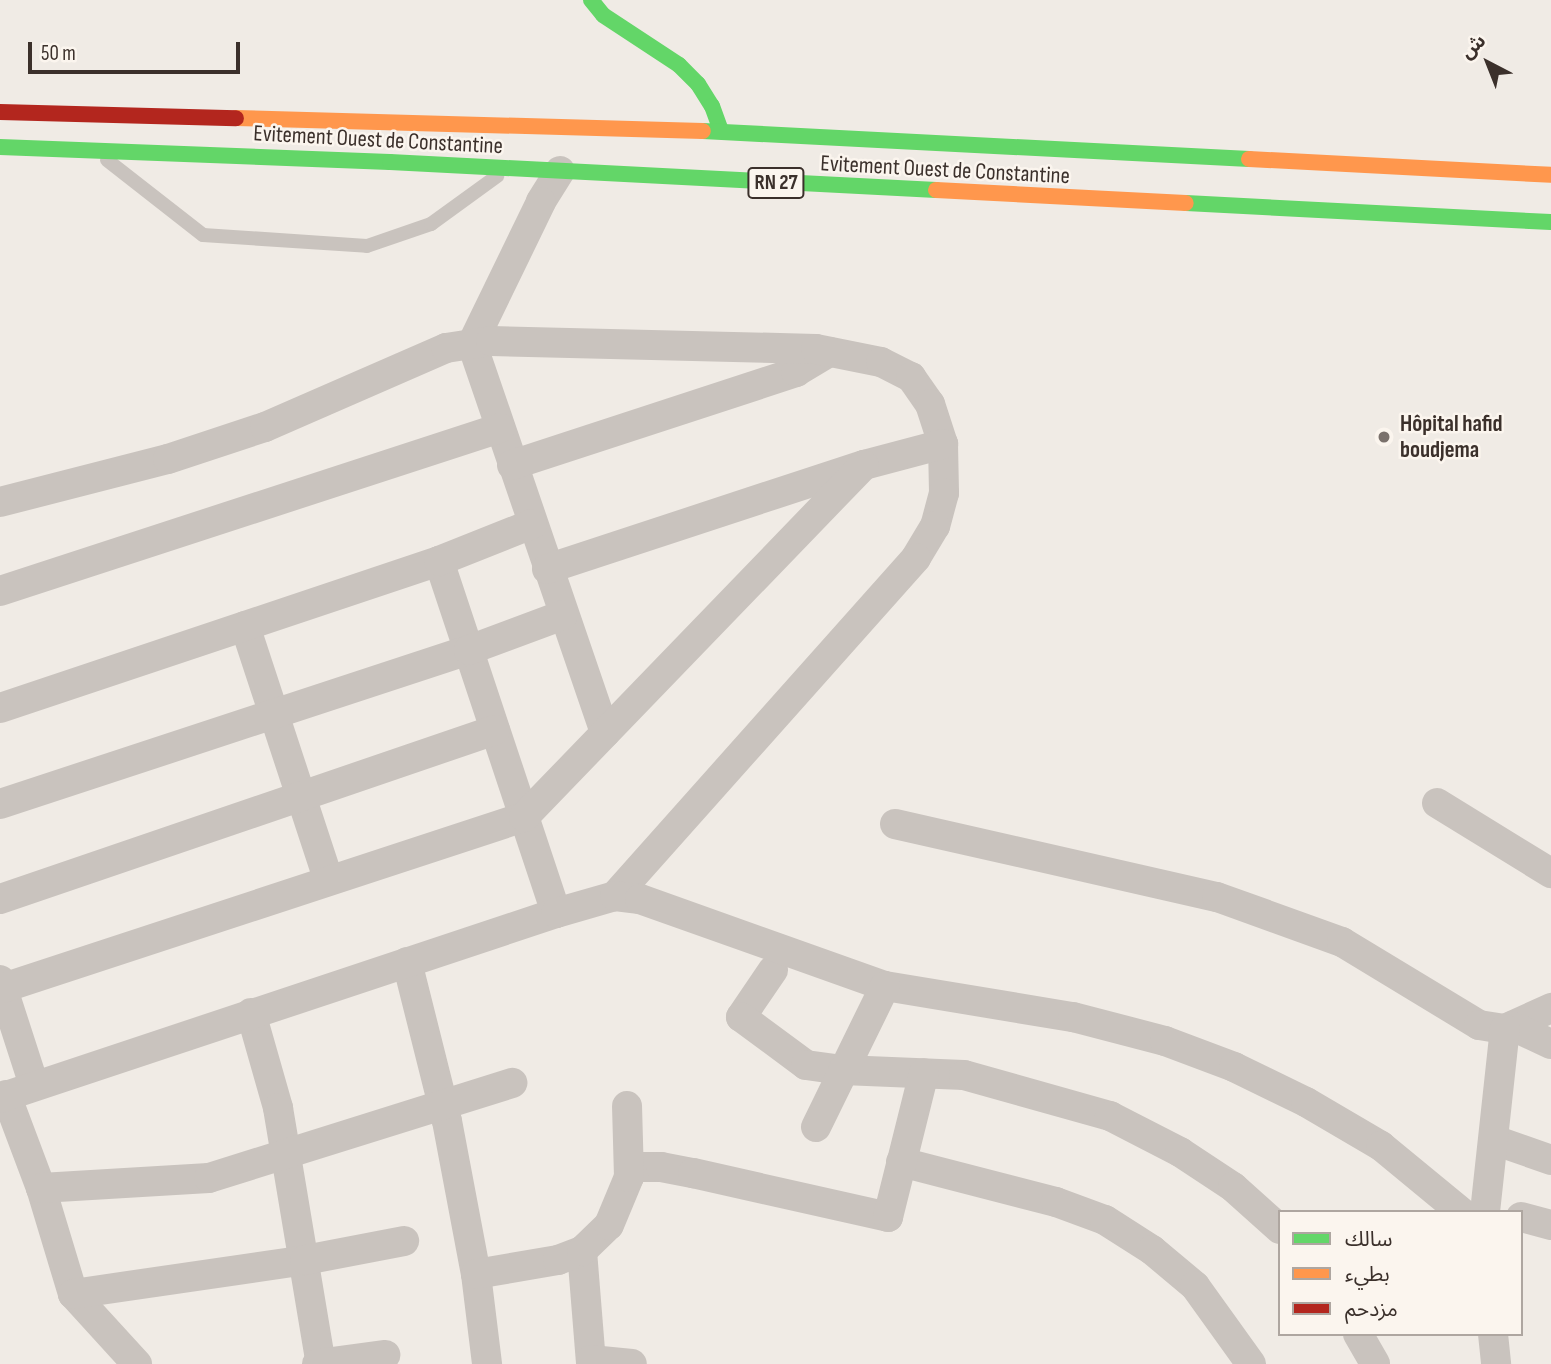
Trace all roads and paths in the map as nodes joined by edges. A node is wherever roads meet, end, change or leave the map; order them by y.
1 (591, 0) edge
2 (0, 112) edge
3 (721, 131) junction
4 (0, 147) edge
5 (95, 150) junction
6 (507, 168) junction
7 (560, 171) junction
8 (1551, 175) edge
9 (1551, 222) edge
10 (472, 344) junction
11 (830, 352) junction
12 (500, 428) junction
13 (943, 444) junction
14 (512, 465) junction
15 (864, 465) junction
16 (0, 502) edge
17 (532, 524) junction
18 (439, 561) junction
19 (547, 569) junction
20 (0, 591) edge
21 (563, 615) junction
22 (245, 626) junction
23 (468, 650) junction
24 (0, 708) edge
25 (273, 713) junction
26 (495, 730) junction
27 (605, 733) junction
28 (301, 796) junction
29 (1437, 803) dead end
30 (0, 804) edge
31 (524, 817) junction
32 (895, 824) dead end
33 (1551, 873) edge
34 (328, 879) junction
35 (615, 896) junction
36 (0, 899) edge
37 (556, 913) junction
38 (407, 962) junction
39 (773, 970) dead end
40 (1, 984) edge
41 (885, 986) junction
42 (1551, 1009) edge
43 (251, 1013) junction
44 (1508, 1028) junction
45 (1551, 1044) edge
46 (843, 1070) junction
47 (924, 1073) junction
48 (512, 1083) dead end
49 (34, 1085) junction
50 (3, 1096) edge
51 (443, 1104) junction
52 (626, 1106) dead end
53 (816, 1127) dead end
54 (1494, 1140) junction
55 (287, 1155) junction
56 (1551, 1160) edge
57 (901, 1162) junction
58 (629, 1167) junction
59 (41, 1188) junction
60 (1484, 1210) edge
61 (1523, 1218) edge
62 (1278, 1226) edge
63 (1551, 1226) edge
64 (404, 1241) dead end
65 (582, 1251) junction
66 (305, 1260) junction
67 (476, 1274) junction
68 (73, 1294) junction
69 (1359, 1336) edge
70 (1493, 1336) edge
71 (385, 1354) dead end
72 (591, 1362) edge
73 (137, 1364) edge
74 (319, 1364) edge
75 (486, 1364) edge
76 (632, 1364) edge
77 (1251, 1364) edge
78 (1375, 1364) edge
79 (1496, 1364) edge

1 - 3 main road
2 - 3 main road, Evitement Ouest de Constantine / RN 27
3 - 8 main road, Evitement Ouest de Constantine / RN 27
4 - 5 main road, Evitement Ouest de Constantine / RN 27
5 - 6 main road, Evitement Ouest de Constantine / RN 27
5 - 6 lane
6 - 7 main road, Evitement Ouest de Constantine / RN 27
7 - 9 main road, Evitement Ouest de Constantine / RN 27
7 - 10 street
10 - 11 street
10 - 12 street
10 - 16 street
11 - 13 street
11 - 14 street
12 - 14 street
12 - 20 street
13 - 15 street
13 - 35 street
14 - 17 street
15 - 19 street
15 - 27 street
17 - 18 street
17 - 19 street
18 - 22 street
18 - 23 street
19 - 21 street
21 - 23 street
21 - 27 street
22 - 24 street
22 - 25 street
23 - 25 street
23 - 26 street
25 - 28 street
25 - 30 street
26 - 28 street
26 - 31 street
27 - 31 street
28 - 34 street
28 - 36 street
29 - 33 street
31 - 34 street
31 - 37 street
32 - 44 street
34 - 40 street
35 - 37 street
35 - 41 street
37 - 38 street
38 - 43 street
38 - 51 street
39 - 46 street
40 - 49 street
41 - 46 street
41 - 60 street
42 - 44 street
43 - 49 street
43 - 55 street
44 - 45 street
44 - 54 street
46 - 47 street
46 - 53 street
47 - 57 street
47 - 62 street
48 - 51 street
49 - 50 street
50 - 59 street
51 - 55 street
51 - 67 street
52 - 58 street
54 - 56 street
54 - 60 street
55 - 59 street
55 - 66 street
57 - 58 street
57 - 77 street
58 - 65 street
59 - 68 street
61 - 63 street
64 - 66 street
65 - 67 street
65 - 72 street
66 - 68 street
66 - 74 street
67 - 75 street
68 - 73 street
69 - 78 street
70 - 79 street
71 - 74 street
72 - 76 street

